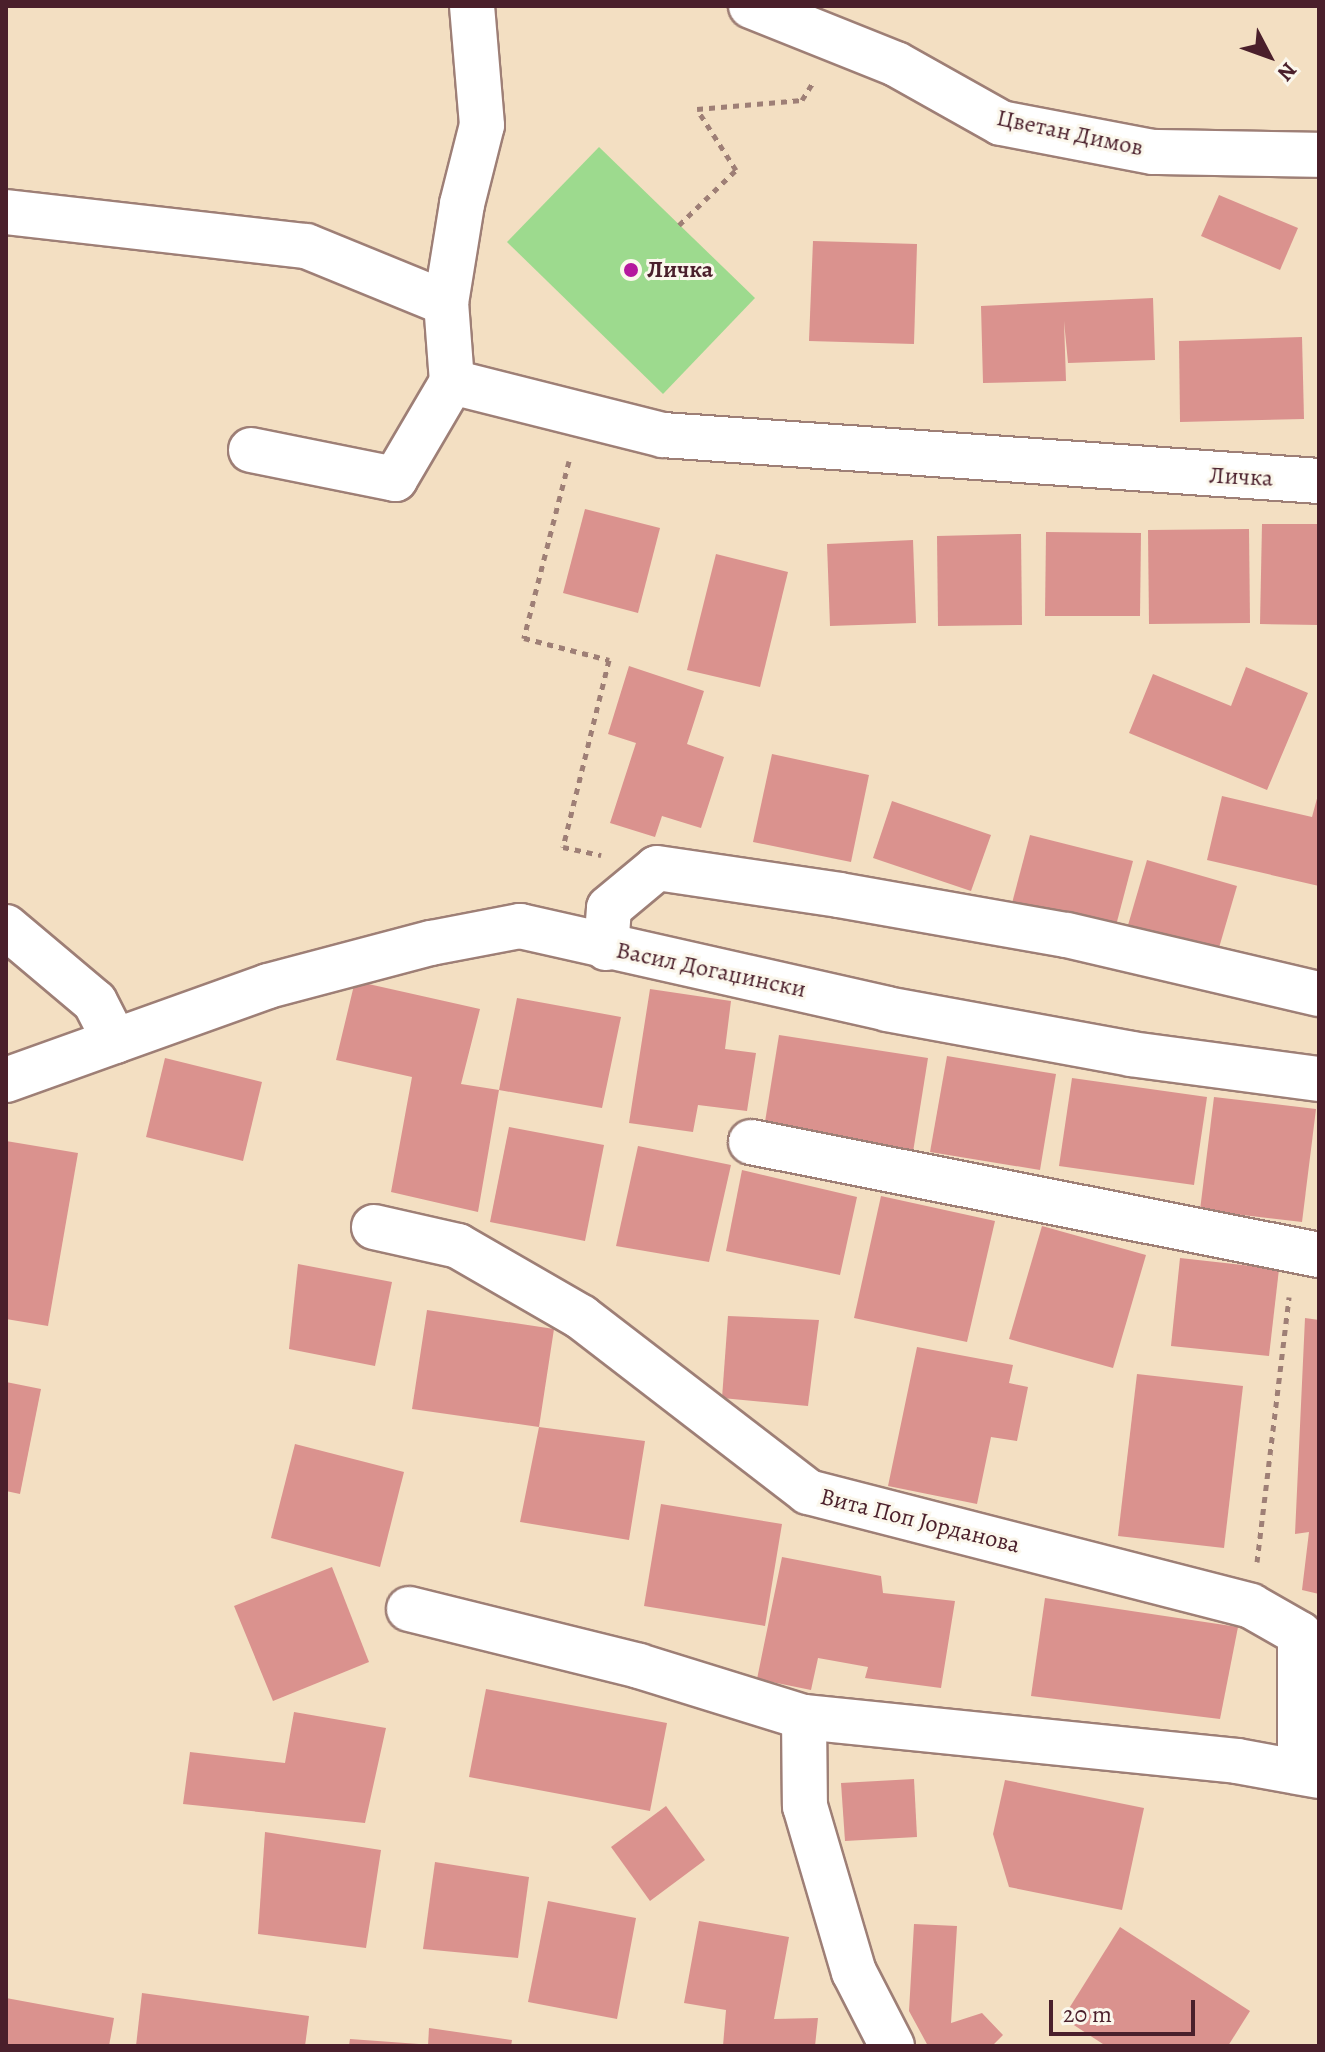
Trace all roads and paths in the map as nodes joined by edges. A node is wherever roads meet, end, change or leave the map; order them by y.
1 (472, 6) edge
2 (751, 6) edge
3 (845, 22) edge
4 (1319, 155) edge
5 (6, 212) edge
6 (679, 225) dead end
7 (446, 303) junction
8 (452, 382) junction
9 (581, 415) junction
10 (251, 450) dead end
11 (1319, 481) edge
12 (657, 868) junction
13 (6, 927) edge
14 (606, 948) junction
15 (1319, 994) edge
16 (115, 1041) junction
17 (1319, 1079) edge
18 (6, 1080) edge
19 (751, 1142) dead end
20 (374, 1227) dead end
21 (1307, 1253) edge
22 (1251, 1606) junction
23 (409, 1609) dead end
24 (804, 1717) junction
25 (1310, 1774) edge
26 (892, 2046) edge

1 - 7 street
2 - 3 street, Цветан Димов
3 - 4 street, Цветан Димов
3 - 6 path
5 - 7 street
7 - 8 street
8 - 9 street, Личка
8 - 10 street
9 - 11 street, Личка
9 - 12 path
12 - 14 street
12 - 15 street
13 - 16 street
14 - 16 street, Васил Догаџински
14 - 17 street, Васил Догаџински
16 - 18 street, Васил Догаџински
19 - 21 street
20 - 22 street, Вита Поп Јорданова
21 - 22 path
22 - 25 street, Вита Поп Јорданова
23 - 24 street, Вита Поп Јорданова
24 - 25 street, Вита Поп Јорданова
24 - 26 street

